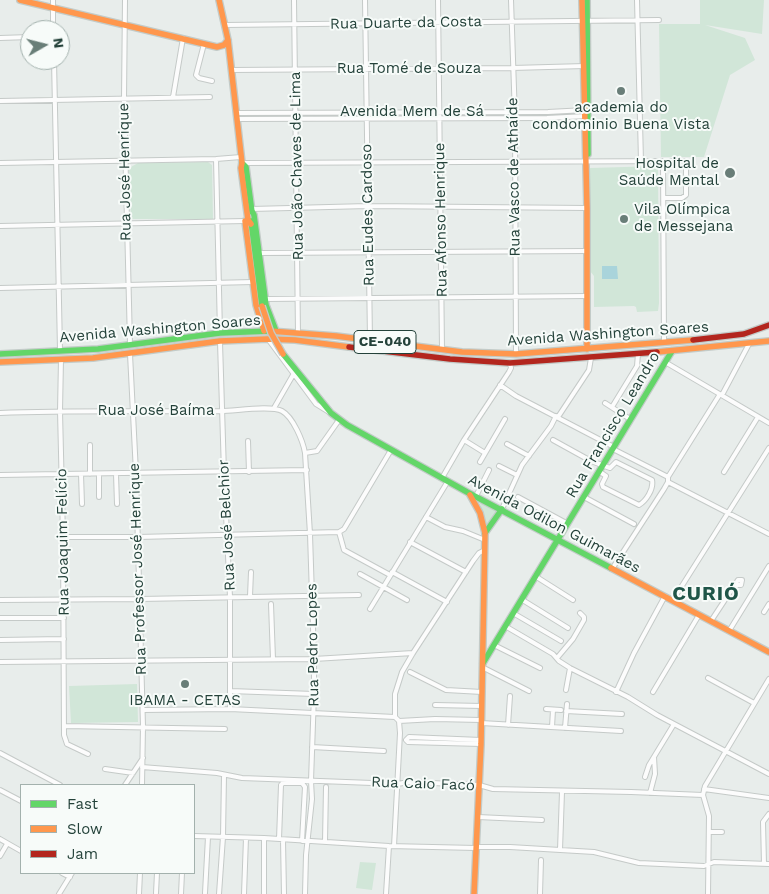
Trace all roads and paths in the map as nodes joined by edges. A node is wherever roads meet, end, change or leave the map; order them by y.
1 (20, 0) edge
2 (53, 0) edge
3 (125, 0) edge
4 (219, 0) edge
5 (294, 0) edge
6 (365, 0) edge
7 (438, 0) edge
8 (511, 0) edge
9 (582, 0) edge
10 (587, 0) edge
11 (637, 0) edge
12 (53, 9) junction
13 (53, 20) edge
14 (638, 20) junction
15 (659, 20) dead end
16 (585, 21) junction
17 (512, 22) junction
18 (438, 23) junction
19 (366, 24) junction
20 (225, 25) junction
21 (294, 25) junction
22 (124, 26) junction
23 (20, 37) edge
24 (0, 38) edge
25 (183, 38) junction
26 (228, 40) junction
27 (204, 44) junction
28 (218, 47) junction
29 (585, 66) junction
30 (439, 68) junction
31 (512, 68) junction
32 (231, 69) junction
33 (295, 69) junction
34 (366, 69) junction
35 (54, 70) edge
36 (212, 81) dead end
37 (173, 98) junction
38 (210, 98) dead end
39 (124, 99) junction
40 (54, 100) junction
41 (0, 101) edge
42 (331, 112) junction
43 (403, 112) junction
44 (439, 112) junction
45 (474, 112) junction
46 (514, 112) junction
47 (548, 112) junction
48 (264, 113) junction
49 (586, 113) junction
50 (296, 115) junction
51 (367, 115) junction
52 (236, 116) junction
53 (264, 118) junction
54 (331, 118) junction
55 (403, 118) junction
56 (439, 118) junction
57 (474, 118) junction
58 (514, 118) junction
59 (548, 118) junction
60 (216, 159) junction
61 (125, 160) junction
62 (242, 160) junction
63 (586, 161) junction
64 (641, 161) junction
65 (664, 161) junction
66 (55, 162) junction
67 (367, 162) junction
68 (440, 162) junction
69 (514, 162) junction
70 (0, 163) edge
71 (297, 163) junction
72 (664, 198) junction
73 (368, 206) junction
74 (440, 206) junction
75 (515, 207) junction
76 (298, 208) junction
77 (587, 208) junction
78 (251, 209) junction
79 (217, 222) junction
80 (248, 222) junction
81 (56, 224) junction
82 (126, 224) junction
83 (0, 226) edge
84 (515, 251) junction
85 (587, 251) junction
86 (368, 252) junction
87 (441, 252) junction
88 (259, 253) junction
89 (298, 253) junction
90 (252, 282) junction
91 (218, 284) junction
92 (128, 286) junction
93 (58, 287) junction
94 (0, 288) edge
95 (516, 296) junction
96 (587, 296) junction
97 (442, 297) junction
98 (265, 298) junction
99 (299, 298) junction
100 (369, 298) junction
101 (769, 325) edge
102 (264, 331) junction
103 (276, 331) junction
104 (298, 332) junction
105 (220, 333) junction
106 (268, 339) junction
107 (370, 339) junction
108 (220, 341) junction
109 (769, 341) edge
110 (664, 343) junction
111 (130, 344) junction
112 (749, 344) junction
113 (442, 349) junction
114 (587, 349) junction
115 (672, 351) junction
116 (60, 352) junction
117 (0, 354) edge
118 (130, 354) junction
119 (516, 354) junction
120 (638, 354) junction
121 (591, 358) junction
122 (61, 359) junction
123 (0, 362) edge
124 (665, 362) junction
125 (510, 363) junction
126 (293, 375) junction
127 (500, 385) junction
128 (721, 394) junction
129 (605, 403) dead end
130 (612, 407) junction
131 (274, 408) junction
132 (132, 410) junction
133 (60, 411) junction
134 (223, 411) junction
135 (0, 413) edge
136 (331, 413) junction
137 (557, 416) junction
138 (758, 417) junction
139 (505, 419) dead end
140 (630, 419) junction
141 (339, 420) junction
142 (769, 423) edge
143 (464, 440) junction
144 (553, 440) dead end
145 (248, 441) dead end
146 (506, 444) dead end
147 (90, 445) dead end
148 (614, 448) junction
149 (769, 448) edge
150 (391, 450) junction
151 (305, 453) junction
152 (486, 453) junction
153 (529, 456) junction
154 (480, 462) dead end
155 (604, 465) junction
156 (500, 466) dead end
157 (307, 470) junction
158 (489, 470) dead end
159 (249, 472) junction
160 (600, 472) junction
161 (724, 472) dead end
162 (136, 473) junction
163 (224, 473) junction
164 (62, 474) junction
165 (81, 474) junction
166 (90, 474) junction
167 (99, 474) junction
168 (116, 474) junction
169 (518, 475) junction
170 (0, 476) edge
171 (445, 479) junction
172 (668, 479) junction
173 (467, 492) junction
174 (476, 496) junction
175 (99, 497) dead end
176 (518, 497) dead end
177 (584, 497) junction
178 (82, 504) dead end
179 (116, 504) dead end
180 (502, 509) junction
181 (728, 512) junction
182 (426, 517) junction
183 (568, 524) junction
184 (634, 524) dead end
185 (339, 532) junction
186 (485, 533) junction
187 (310, 534) junction
188 (769, 534) edge
189 (228, 535) junction
190 (63, 537) junction
191 (138, 537) junction
192 (557, 539) junction
193 (485, 540) junction
194 (410, 542) junction
195 (485, 550) junction
196 (769, 566) edge
197 (612, 569) junction
198 (251, 572) dead end
199 (466, 572) junction
200 (391, 573) junction
201 (360, 574) dead end
202 (535, 576) junction
203 (734, 585) dead end
204 (383, 586) junction
205 (313, 595) junction
206 (359, 595) dead end
207 (250, 596) junction
208 (665, 596) junction
209 (230, 597) junction
210 (64, 599) junction
211 (521, 599) junction
212 (0, 600) edge
213 (140, 600) junction
214 (407, 600) dead end
215 (573, 600) dead end
216 (673, 600) junction
217 (447, 602) junction
218 (271, 604) dead end
219 (769, 604) edge
220 (370, 609) dead end
221 (764, 612) dead end
222 (513, 613) junction
223 (580, 613) dead end
224 (699, 615) junction
225 (0, 618) edge
226 (64, 618) junction
227 (711, 621) junction
228 (505, 626) junction
229 (568, 628) dead end
230 (729, 631) junction
231 (64, 639) junction
232 (0, 640) edge
233 (561, 641) dead end
234 (483, 644) junction
235 (493, 647) junction
236 (769, 652) edge
237 (413, 653) junction
238 (557, 658) junction
239 (314, 659) junction
240 (65, 660) junction
241 (231, 660) junction
242 (273, 660) junction
243 (141, 661) junction
244 (0, 662) edge
245 (482, 666) junction
246 (540, 668) dead end
247 (570, 668) junction
248 (410, 672) dead end
249 (708, 678) dead end
250 (769, 679) edge
251 (566, 690) dead end
252 (230, 691) junction
253 (482, 692) junction
254 (530, 692) dead end
255 (616, 692) junction
256 (653, 692) dead end
257 (314, 694) junction
258 (510, 696) dead end
259 (754, 703) junction
260 (567, 704) dead end
261 (435, 705) dead end
262 (482, 706) junction
263 (230, 709) junction
264 (546, 709) dead end
265 (143, 710) junction
266 (553, 710) junction
267 (561, 710) dead end
268 (566, 711) junction
269 (314, 713) junction
270 (622, 714) dead end
271 (394, 717) junction
272 (399, 721) junction
273 (481, 722) junction
274 (674, 724) junction
275 (508, 725) junction
276 (65, 726) junction
277 (144, 726) junction
278 (552, 727) junction
279 (565, 728) junction
280 (225, 729) dead end
281 (621, 731) dead end
282 (449, 741) junction
283 (481, 742) junction
284 (312, 747) junction
285 (384, 751) dead end
286 (725, 751) junction
287 (0, 754) edge
288 (88, 754) dead end
289 (654, 757) junction
290 (143, 758) junction
291 (142, 767) junction
292 (104, 768) dead end
293 (133, 773) junction
294 (769, 774) edge
295 (224, 775) junction
296 (644, 777) dead end
297 (311, 781) junction
298 (58, 784) edge
299 (126, 784) edge
300 (142, 784) edge
301 (398, 784) junction
302 (479, 785) junction
303 (326, 787) dead end
304 (0, 790) edge
305 (704, 790) junction
306 (562, 792) junction
307 (650, 793) junction
308 (703, 795) junction
309 (769, 798) edge
310 (20, 800) edge
311 (769, 814) edge
312 (478, 817) junction
313 (542, 820) dead end
314 (709, 832) junction
315 (722, 832) dead end
316 (195, 836) edge
317 (208, 837) junction
318 (223, 837) junction
319 (246, 838) junction
320 (264, 838) junction
321 (0, 840) edge
322 (281, 840) junction
323 (302, 840) junction
324 (308, 841) junction
325 (325, 842) junction
326 (7, 844) junction
327 (392, 846) junction
328 (476, 847) junction
329 (20, 850) edge
330 (560, 850) junction
331 (0, 856) edge
332 (541, 860) dead end
333 (708, 864) junction
334 (766, 864) edge
335 (140, 874) edge
336 (157, 874) edge
337 (182, 874) edge
338 (71, 875) edge
339 (205, 893) edge
340 (59, 894) edge
341 (64, 894) edge
342 (139, 894) edge
343 (156, 894) edge
344 (181, 894) edge
345 (219, 894) edge
346 (244, 894) edge
347 (264, 894) edge
348 (284, 894) edge
349 (305, 894) edge
350 (386, 894) edge
351 (474, 894) edge
352 (540, 894) edge
353 (708, 894) edge

1 - 12 main road
2 - 12 street
3 - 22 street, Rua José Henrique
4 - 20 main road
5 - 21 street, Rua João Chaves de Lima
6 - 19 street, Rua Eudes Cardoso
7 - 18 street, Rua Afonso Henrique
8 - 17 street, Rua Vasco de Athaíde
9 - 16 main road
10 - 16 main road
11 - 14 street
12 - 13 street
12 - 22 main road
14 - 15 street, Rua Duarte da Costa
14 - 16 street, Rua Duarte da Costa
14 - 64 street
16 - 17 street, Rua Duarte da Costa
16 - 29 main road
17 - 18 street, Rua Duarte da Costa
17 - 31 street, Rua Vasco de Athaíde
18 - 19 street, Rua Duarte da Costa
18 - 30 street, Rua Afonso Henrique
19 - 21 street, Rua Duarte da Costa
19 - 34 street, Rua Eudes Cardoso
20 - 21 street, Rua Duarte da Costa
20 - 26 main road
21 - 33 street, Rua João Chaves de Lima
22 - 25 main road
22 - 39 street, Rua José Henrique
23 - 24 street
25 - 27 main road
25 - 37 street
26 - 28 main road
26 - 32 main road
27 - 28 main road
27 - 36 street
28 - 32 main road
29 - 31 street, Rua Tomé de Souza
29 - 49 main road
30 - 31 street, Rua Tomé de Souza
30 - 34 street, Rua Tomé de Souza
30 - 44 street, Rua Afonso Henrique
31 - 46 street, Rua Vasco de Athaíde
32 - 33 street, Rua Tomé de Souza
32 - 52 main road
33 - 34 street, Rua Tomé de Souza
33 - 50 street, Rua João Chaves de Lima
34 - 51 street, Rua Eudes Cardoso
35 - 40 street
37 - 38 street
37 - 39 street
39 - 40 street
39 - 61 street, Rua José Henrique
40 - 41 street
40 - 66 street
42 - 50 street, Avenida Mem de Sá
42 - 51 street, Avenida Mem de Sá
42 - 54 street
43 - 44 street, Avenida Mem de Sá
43 - 51 street, Avenida Mem de Sá
43 - 55 street
44 - 45 street, Avenida Mem de Sá
44 - 56 street, Rua Afonso Henrique
45 - 46 street, Avenida Mem de Sá
45 - 57 street
46 - 47 street, Avenida Mem de Sá
46 - 58 street, Rua Vasco de Athaíde
47 - 49 street, Avenida Mem de Sá
47 - 59 street
48 - 50 street, Avenida Mem de Sá
48 - 52 street, Avenida Mem de Sá
48 - 53 street
49 - 59 street, Avenida Mem de Sá
49 - 63 main road
50 - 53 street, Avenida Mem de Sá
50 - 54 street, Avenida Mem de Sá
50 - 71 street, Rua João Chaves de Lima
51 - 54 street, Avenida Mem de Sá
51 - 55 street, Avenida Mem de Sá
51 - 67 street, Rua Eudes Cardoso
52 - 53 street, Avenida Mem de Sá
52 - 62 main road
55 - 56 street, Avenida Mem de Sá
56 - 57 street, Avenida Mem de Sá
56 - 68 street, Rua Afonso Henrique
57 - 58 street, Avenida Mem de Sá
58 - 59 street, Avenida Mem de Sá
58 - 69 street, Rua Vasco de Athaíde
60 - 61 street
60 - 62 street
60 - 79 street
61 - 66 street
61 - 82 street, Rua José Henrique
62 - 71 street
62 - 78 main road
62 - 80 main road
63 - 64 street
63 - 69 street
63 - 77 main road
64 - 65 street
65 - 72 street, Rua Francisco Leandro
65 - 72 street
66 - 70 street
66 - 81 street
67 - 68 street
67 - 71 street
67 - 73 street, Rua Eudes Cardoso
68 - 69 street
68 - 74 street, Rua Afonso Henrique
69 - 75 street, Rua Vasco de Athaíde
71 - 76 street, Rua João Chaves de Lima
72 - 110 street, Rua Francisco Leandro
73 - 74 street
73 - 76 street
73 - 86 street, Rua Eudes Cardoso
74 - 75 street
74 - 87 street, Rua Afonso Henrique
75 - 77 street
75 - 84 street, Rua Vasco de Athaíde
76 - 78 street
76 - 89 street, Rua João Chaves de Lima
77 - 85 main road
78 - 80 main road
78 - 88 main road
79 - 80 street
79 - 82 street
79 - 91 street
80 - 90 main road
80 - 136 main road, Avenida Odilon Guimarães, bridge
81 - 82 street
81 - 83 street
81 - 93 street
82 - 92 street, Rua José Henrique
84 - 85 street
84 - 87 street
84 - 95 street, Rua Vasco de Athaíde
85 - 96 main road
86 - 87 street
86 - 89 street
86 - 100 street, Rua Eudes Cardoso
87 - 97 street, Rua Afonso Henrique
88 - 89 street
88 - 98 main road
89 - 99 street, Rua João Chaves de Lima
90 - 91 street
90 - 102 main road
91 - 92 street
91 - 105 street
92 - 93 street
92 - 111 street, Rua José Henrique
93 - 94 street
93 - 116 street
95 - 96 street
95 - 97 street
95 - 119 street, Rua Vasco de Athaíde
96 - 114 main road
97 - 100 street
97 - 113 street, Rua Afonso Henrique
98 - 99 street
98 - 103 main road
99 - 100 street
99 - 104 street, Rua João Chaves de Lima
100 - 107 street, Rua Eudes Cardoso
101 - 110 main road, Avenida Washington Soares / CE-040
102 - 103 main road, Avenida Washington Soares / CE-040
102 - 105 main road, Avenida Washington Soares / CE-040
103 - 104 main road, Avenida Washington Soares / CE-040
104 - 107 main road, Avenida Washington Soares / CE-040
105 - 111 main road, Avenida Washington Soares / CE-040
106 - 108 main road, Avenida Washington Soares / CE-040
106 - 125 main road, Avenida Washington Soares / CE-040
106 - 126 street, Avenida Odilon Guimarães
107 - 113 main road, Avenida Washington Soares / CE-040
108 - 118 main road, Avenida Washington Soares / CE-040
108 - 134 street, Rua José Belchior
109 - 112 main road, Avenida Washington Soares / CE-040
110 - 114 main road, Avenida Washington Soares / CE-040
111 - 116 main road, Avenida Washington Soares / CE-040
112 - 115 main road, Avenida Washington Soares / CE-040
112 - 128 street
113 - 119 main road, Avenida Washington Soares / CE-040
114 - 119 main road, Avenida Washington Soares / CE-040
115 - 120 main road, Avenida Washington Soares / CE-040
115 - 124 main road, Rua Francisco Leandro
116 - 117 main road, Avenida Washington Soares / CE-040
118 - 122 main road, Avenida Washington Soares / CE-040
118 - 132 street, Rua Professor José Henrique
120 - 121 main road, Avenida Washington Soares / CE-040
120 - 130 street
121 - 125 main road, Avenida Washington Soares / CE-040
121 - 137 street
122 - 123 main road, Avenida Washington Soares / CE-040
122 - 133 street, Rua Joaquim Felício
124 - 128 street
124 - 140 main road, Rua Francisco Leandro
125 - 127 street
126 - 131 street
126 - 136 street, Avenida Odilon Guimarães
127 - 137 street
127 - 143 street
128 - 138 street
128 - 172 street
129 - 130 street
130 - 140 street
131 - 134 street, Rua José Baíma
131 - 151 street, Rua Pedro Lopes
132 - 133 street, Rua José Baíma
132 - 134 street, Rua José Baíma
132 - 162 street, Rua Professor José Henrique
133 - 135 street, Rua José Baíma
133 - 164 street, Rua Joaquim Felício
134 - 163 street, Rua José Belchior
136 - 141 main road, Avenida Odilon Guimarães
137 - 148 street
137 - 153 street
138 - 142 street
138 - 161 street
139 - 152 street
140 - 148 main road, Rua Francisco Leandro
141 - 150 main road, Avenida Odilon Guimarães
141 - 151 street
143 - 152 street
143 - 171 street
144 - 155 street
145 - 159 street
146 - 153 street
147 - 166 street
148 - 155 main road, Rua Francisco Leandro
148 - 172 street
149 - 181 street
150 - 171 main road, Avenida Odilon Guimarães
150 - 185 street
151 - 157 street, Rua Pedro Lopes
152 - 154 street
153 - 169 street
155 - 160 main road, Rua Francisco Leandro
155 - 160 street
156 - 169 street
157 - 159 street
157 - 187 street, Rua Pedro Lopes
158 - 174 street
159 - 163 street
160 - 177 main road, Rua Francisco Leandro
162 - 163 street
162 - 168 street
162 - 191 street, Rua Professor José Henrique
163 - 189 street, Rua José Belchior
164 - 165 street
164 - 170 street
164 - 190 street, Rua Joaquim Felício
165 - 166 street
165 - 178 street
166 - 167 street
167 - 168 street
167 - 175 street
168 - 179 street
169 - 180 street
171 - 173 main road, Avenida Odilon Guimarães
171 - 182 street
172 - 181 street
172 - 197 street
173 - 174 main road, Avenida Odilon Guimarães
173 - 186 main road
174 - 180 main road, Avenida Odilon Guimarães
176 - 183 street
177 - 183 main road, Rua Francisco Leandro
177 - 184 street
180 - 186 main road
180 - 192 main road, Avenida Odilon Guimarães
181 - 188 street
181 - 216 street
182 - 193 street
182 - 194 street
183 - 192 main road, Rua Francisco Leandro
185 - 187 street
185 - 200 street
186 - 193 main road
187 - 189 street
187 - 205 street, Rua Pedro Lopes
189 - 191 street
189 - 209 street, Rua José Belchior
190 - 191 street
190 - 210 street, Rua Joaquim Felício
191 - 213 street, Rua Professor José Henrique
192 - 197 main road, Avenida Odilon Guimarães
192 - 202 main road, Rua Francisco Leandro
193 - 195 main road
194 - 199 street
194 - 200 street
195 - 199 street
195 - 234 main road
196 - 230 street
197 - 208 main road, Avenida Odilon Guimarães
198 - 207 street
199 - 217 street
200 - 204 street
200 - 217 street
201 - 204 street
202 - 211 main road, Rua Francisco Leandro
202 - 215 street
203 - 227 street
204 - 214 street
204 - 220 street
205 - 206 street
205 - 207 street
205 - 239 street, Rua Pedro Lopes
207 - 209 street
208 - 216 main road, Avenida Odilon Guimarães
208 - 255 street
209 - 213 street
209 - 241 street, Rua José Belchior
210 - 212 street
210 - 213 street
210 - 226 street, Rua Joaquim Felício
211 - 222 main road, Rua Francisco Leandro
211 - 229 street
213 - 243 street, Rua Professor José Henrique
216 - 224 main road, Avenida Odilon Guimarães
217 - 237 street
218 - 242 street
219 - 221 street
222 - 228 main road, Rua Francisco Leandro
222 - 233 street
223 - 238 street
224 - 227 main road, Avenida Odilon Guimarães
224 - 256 street
225 - 226 street
226 - 231 street, Rua Joaquim Felício
227 - 230 main road, Avenida Odilon Guimarães
228 - 235 main road, Rua Francisco Leandro
228 - 238 street
230 - 236 main road, Avenida Odilon Guimarães
231 - 232 street
231 - 240 street, Rua Joaquim Felício
234 - 235 main road
234 - 245 main road
235 - 245 main road, Rua Francisco Leandro
235 - 246 street
237 - 239 street
237 - 271 street
238 - 247 street
239 - 242 street
239 - 257 street, Rua Pedro Lopes
240 - 243 street
240 - 244 street
240 - 276 street, Rua Joaquim Felício
241 - 242 street
241 - 243 street
241 - 252 street, Rua José Belchior
243 - 265 street, Rua Professor José Henrique
245 - 253 main road
245 - 254 street
247 - 251 street
247 - 255 street
248 - 253 street
249 - 259 street
250 - 259 street
252 - 257 street
252 - 263 street, Rua José Belchior
253 - 262 main road
255 - 274 street
257 - 269 street, Rua Pedro Lopes
258 - 275 street
259 - 286 street
260 - 268 street
261 - 262 street
262 - 273 main road
263 - 265 street
263 - 269 street
264 - 266 street
265 - 277 street, Rua Professor José Henrique
266 - 267 street
266 - 278 street
268 - 270 street
268 - 279 street
269 - 271 street
269 - 284 street, Rua Pedro Lopes
271 - 272 street
272 - 273 street
272 - 301 street
273 - 275 street
273 - 283 main road
274 - 286 street
274 - 289 street
275 - 278 street
276 - 277 street
276 - 288 street
277 - 280 street
277 - 290 street, Rua Professor José Henrique
278 - 279 street
279 - 281 street
282 - 282 street
282 - 283 street
283 - 302 main road
284 - 285 street
284 - 297 street, Rua Pedro Lopes
286 - 294 street
286 - 305 street
287 - 298 street
289 - 296 street
289 - 307 street
290 - 291 street, Rua Professor José Henrique
290 - 293 street
291 - 295 street, Rua Caio Facó
291 - 300 street, Rua Professor José Henrique
292 - 293 street
293 - 299 street
295 - 297 street, Rua Caio Facó
295 - 318 street
297 - 301 street, Rua Caio Facó
297 - 324 street, Rua Pedro Lopes
301 - 302 street, Rua Caio Facó
301 - 327 street
302 - 306 street, Rua Caio Facó
302 - 312 main road
303 - 325 street
304 - 310 street
305 - 308 street
305 - 309 street
306 - 307 street, Rua Caio Facó
306 - 330 street
307 - 308 street, Rua Caio Facó
308 - 314 street
311 - 334 street
312 - 313 street
312 - 328 main road
314 - 315 street
314 - 333 street
316 - 317 street
317 - 318 street
317 - 339 street
318 - 319 street
318 - 345 street
319 - 320 street
319 - 346 street
320 - 322 street
320 - 347 street
321 - 326 street
322 - 323 street
322 - 323 street
322 - 348 street
323 - 324 street
324 - 325 street
324 - 349 street, Rua Pedro Lopes
325 - 327 street
326 - 329 street
326 - 331 street
327 - 328 street
327 - 350 street
328 - 330 street
328 - 351 main road
330 - 333 street
332 - 352 street
333 - 334 street
333 - 353 street
335 - 342 street
336 - 343 street
337 - 344 street
338 - 340 street
340 - 341 street

